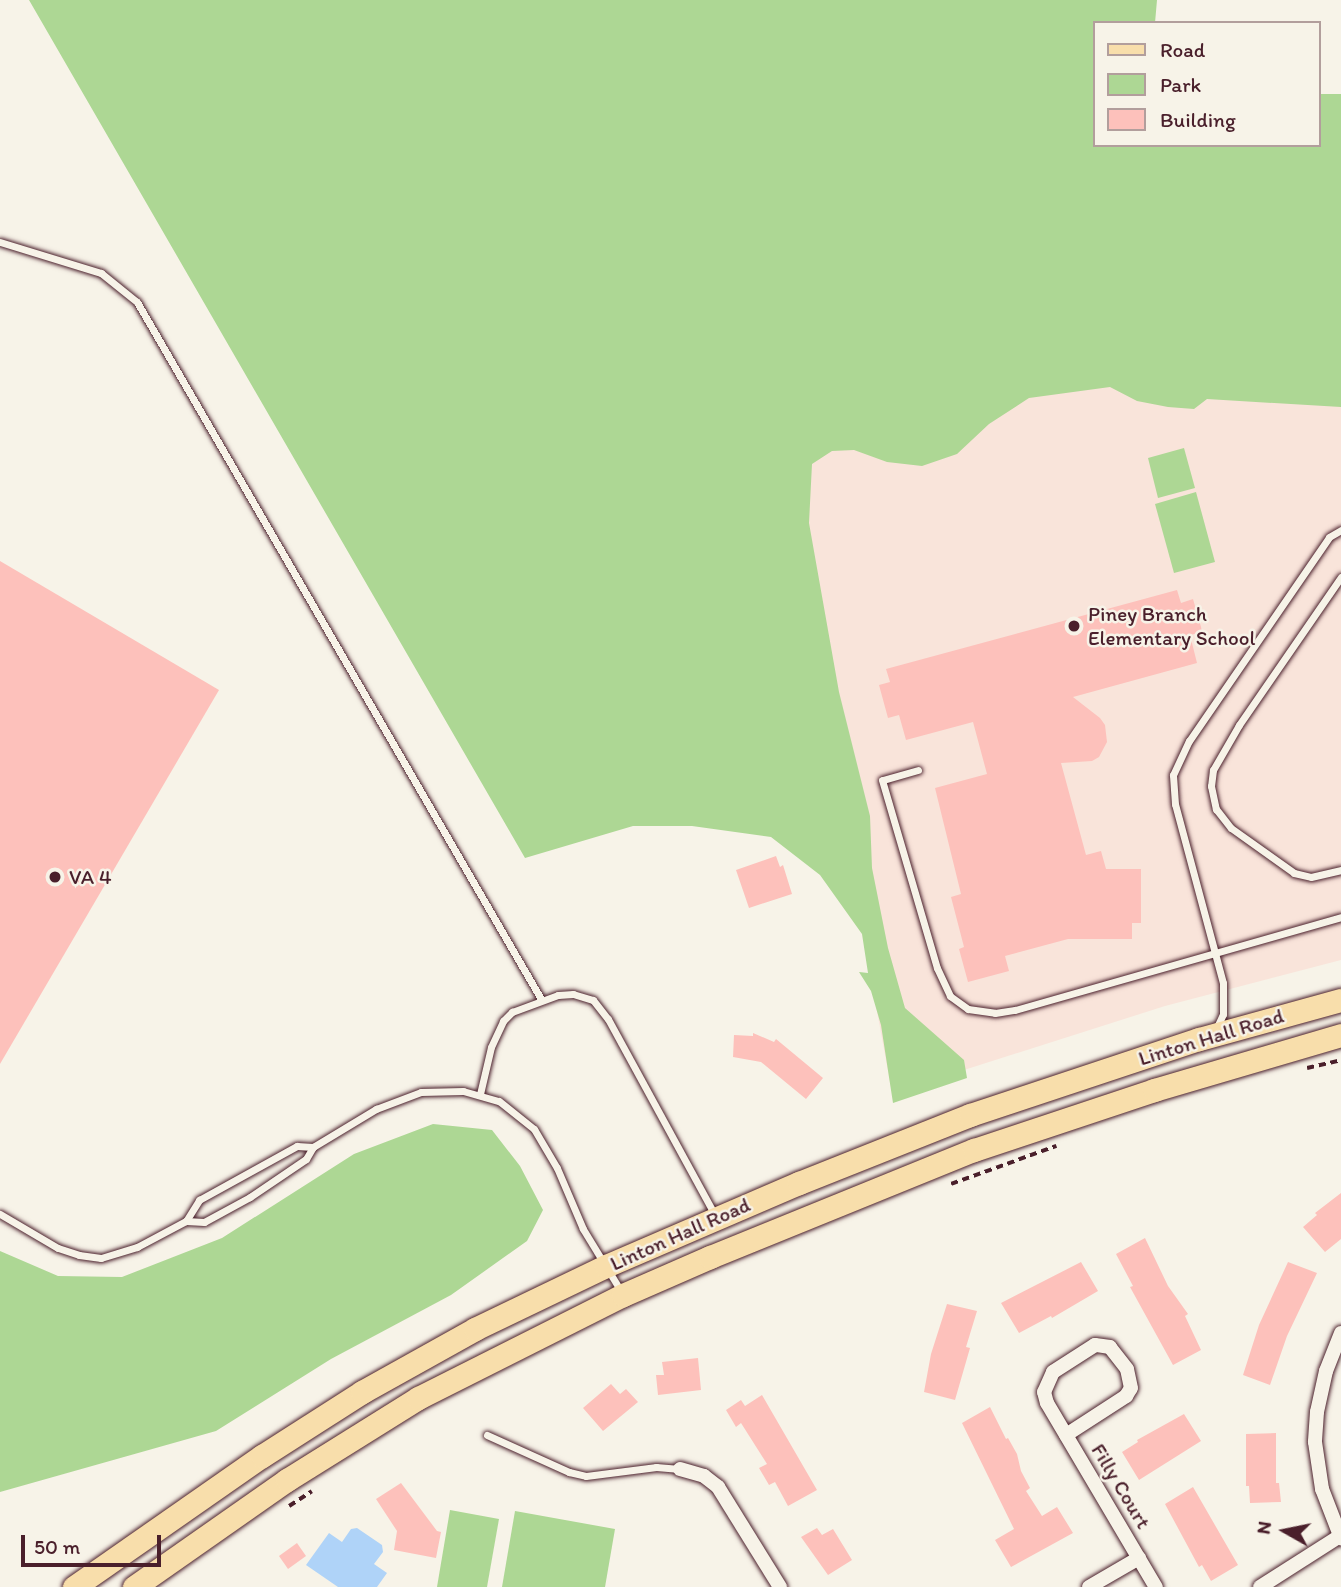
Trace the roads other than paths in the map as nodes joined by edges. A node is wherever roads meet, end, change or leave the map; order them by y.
1 (0, 242) edge
2 (1341, 530) edge
3 (1341, 577) edge
4 (919, 770) dead end
5 (1341, 870) edge
6 (1341, 917) edge
7 (1216, 953) junction
8 (541, 999) junction
9 (1341, 999) edge
10 (1211, 1035) junction
11 (1341, 1035) edge
12 (480, 1094) junction
13 (313, 1147) junction
14 (0, 1214) edge
15 (717, 1218) junction
16 (186, 1221) junction
17 (606, 1266) junction
18 (623, 1295) junction
19 (1341, 1333) edge
20 (487, 1435) dead end
21 (1066, 1435) junction
22 (680, 1469) joint
23 (1341, 1537) edge
24 (1139, 1558) junction
25 (84, 1584) edge
26 (134, 1587) edge
27 (780, 1587) edge
28 (1089, 1587) edge
29 (1156, 1587) edge
30 (1260, 1587) edge

1 - 8 lane
2 - 7 lane
3 - 5 lane
4 - 7 lane
6 - 7 lane
7 - 10 lane
8 - 12 lane
8 - 15 lane
9 - 10 main road, Linton Hall Road
10 - 15 main road, Linton Hall Road
11 - 18 main road, Linton Hall Road
12 - 13 lane
12 - 17 lane
13 - 16 lane
13 - 16 lane
14 - 16 lane
15 - 17 main road, Linton Hall Road
17 - 18 lane
17 - 25 main road, Linton Hall Road
18 - 26 main road, Linton Hall Road
19 - 23 street
20 - 22 lane
21 - 21 street, Filly Court
21 - 24 street, Filly Court
22 - 27 street
23 - 30 street
24 - 28 street, Filly Court
24 - 29 street, Filly Court

